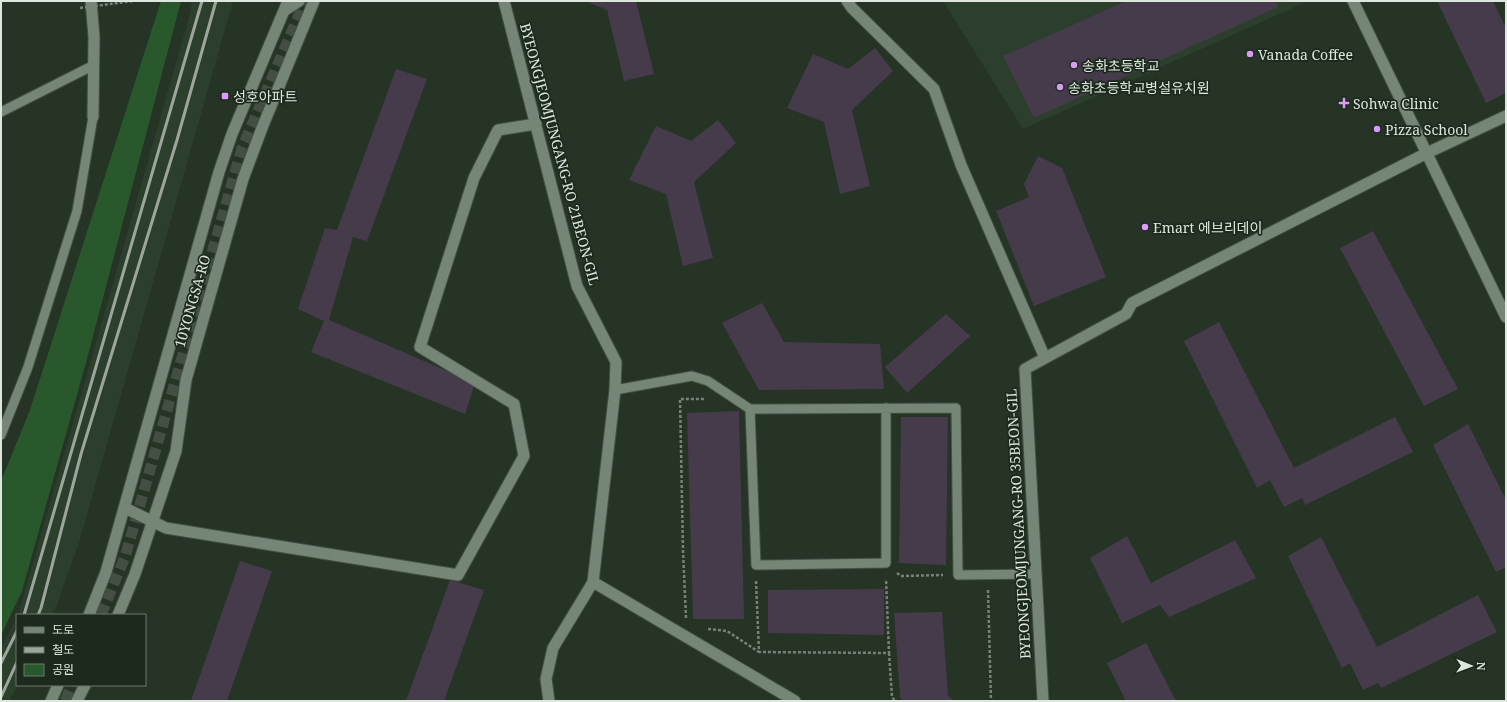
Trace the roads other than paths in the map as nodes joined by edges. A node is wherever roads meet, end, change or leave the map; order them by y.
1 (299, 1) edge
2 (314, 1) edge
3 (504, 1) edge
4 (847, 1) edge
5 (1353, 1) edge
6 (92, 4) edge
7 (287, 6) edge
8 (94, 65) junction
9 (1, 112) edge
10 (1506, 116) edge
11 (93, 117) joint
12 (536, 124) junction
13 (1427, 153) junction
14 (1506, 317) edge
15 (1045, 358) junction
16 (615, 390) junction
17 (886, 408) junction
18 (750, 409) junction
19 (1, 435) edge
20 (125, 508) junction
21 (153, 521) junction
22 (1036, 574) junction
23 (593, 582) junction
24 (90, 614) edge
25 (118, 614) edge
26 (58, 686) edge
27 (84, 686) edge
28 (51, 701) edge
29 (77, 701) edge
30 (549, 701) edge
31 (795, 701) edge
32 (1043, 701) edge

1 - 7 street
2 - 21 street, 10YONGSA-RO
3 - 12 street, BYEONGJEOMJUNGANG-RO 21BEON-GIL
4 - 15 street
5 - 13 street
6 - 8 street
7 - 20 street, 10YONGSA-RO
8 - 9 lane
8 - 11 street
10 - 13 street, BYEONGJEOMJUNGANG-RO 35BEON-GIL
11 - 19 lane
12 - 16 street, BYEONGJEOMJUNGANG-RO 21BEON-GIL
12 - 21 street
13 - 14 street
13 - 15 street, BYEONGJEOMJUNGANG-RO 35BEON-GIL
15 - 22 street, BYEONGJEOMJUNGANG-RO 35BEON-GIL
16 - 18 lane
16 - 23 street, BYEONGJEOMJUNGANG-RO 21BEON-GIL
17 - 18 lane
17 - 18 lane
17 - 22 lane
20 - 21 street
20 - 24 street, 10YONGSA-RO
21 - 25 street, 10YONGSA-RO
22 - 32 street, BYEONGJEOMJUNGANG-RO 35BEON-GIL
23 - 30 street, BYEONGJEOMJUNGANG-RO 21BEON-GIL
23 - 31 street
26 - 28 street
27 - 29 street

